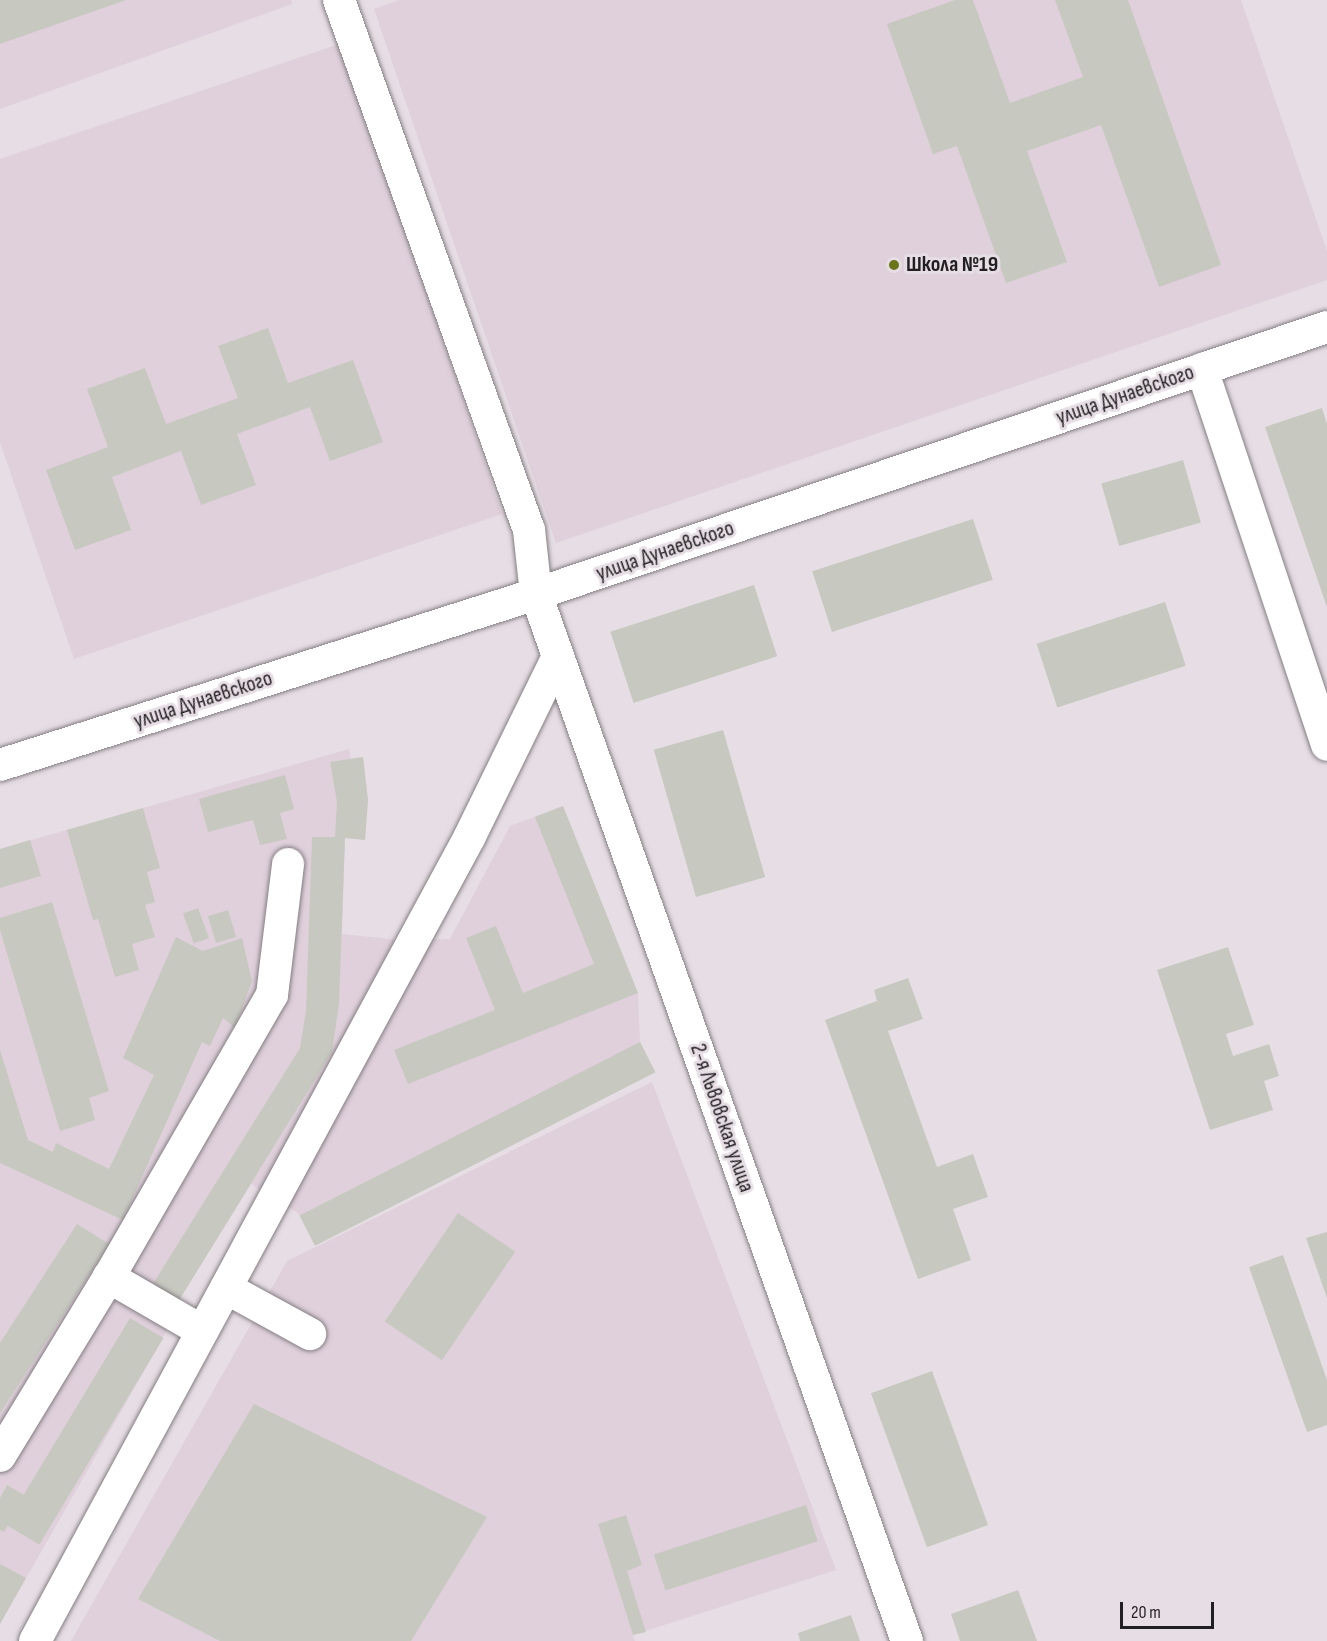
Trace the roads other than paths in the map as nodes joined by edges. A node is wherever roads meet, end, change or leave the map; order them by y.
1 (339, 0) edge
2 (1327, 327) edge
3 (1202, 369) junction
4 (536, 594) junction
5 (558, 656) junction
6 (1327, 745) edge
7 (0, 765) edge
8 (288, 864) dead end
9 (109, 1277) junction
10 (226, 1288) junction
11 (202, 1331) junction
12 (310, 1334) dead end
13 (0, 1456) edge
14 (35, 1641) edge
15 (907, 1641) edge

1 - 4 street, 2-я Львовская улица
2 - 3 street, улица Дунаевского
3 - 4 street, улица Дунаевского
3 - 6 street
4 - 5 street, 2-я Львовская улица
4 - 7 street, улица Дунаевского
5 - 10 street
5 - 15 street, 2-я Львовская улица
8 - 9 street
9 - 11 street
9 - 13 street
10 - 11 street
10 - 12 street
11 - 14 street

